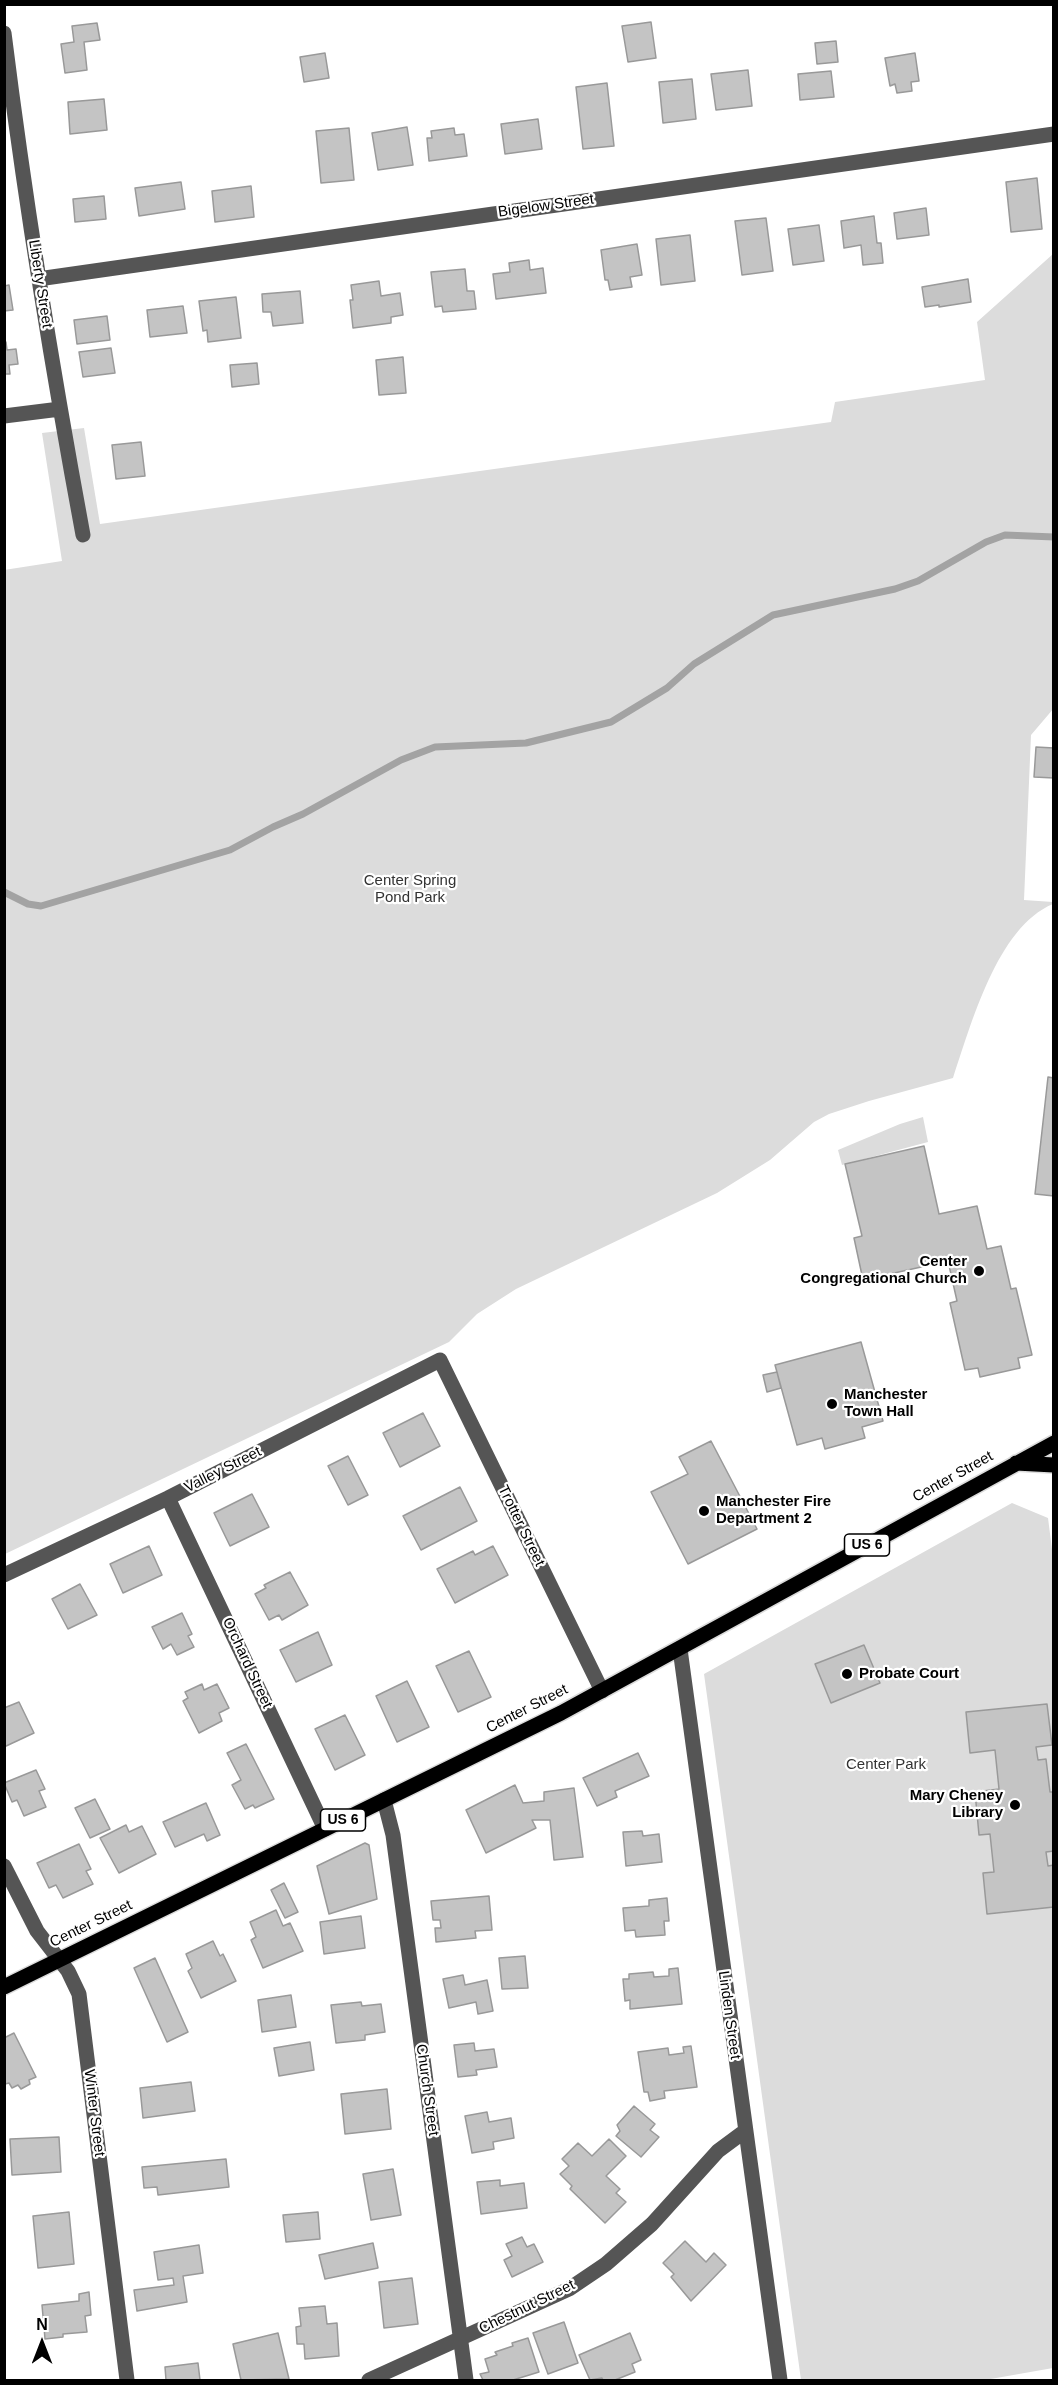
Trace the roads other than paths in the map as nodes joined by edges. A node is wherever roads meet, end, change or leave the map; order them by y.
1 (4, 33) edge
2 (1053, 134) edge
3 (12, 153) edge
4 (38, 279) junction
5 (60, 409) junction
6 (4, 416) edge
7 (83, 535) dead end
8 (440, 1360) joint
9 (1053, 1443) edge
10 (1016, 1463) junction
11 (1053, 1465) edge
12 (168, 1498) junction
13 (4, 1575) edge
14 (680, 1649) junction
15 (602, 1691) junction
16 (384, 1800) junction
17 (325, 1829) junction
18 (4, 1866) edge
19 (59, 1960) junction
20 (4, 1987) edge
21 (745, 2131) junction
22 (460, 2339) junction
23 (127, 2380) edge
24 (369, 2380) edge
25 (466, 2380) edge
26 (780, 2380) edge

1 - 3 street, Liberty Street
2 - 4 street, Bigelow Street
3 - 4 street, Liberty Street
4 - 5 street, Liberty Street
5 - 6 street
5 - 7 street, Liberty Street
8 - 12 street, Valley Street
8 - 15 street, Trotter Street
9 - 10 main road, Center Street / US 6
10 - 11 main road
10 - 14 main road, Center Street / US 6
12 - 13 street, Valley Street
12 - 17 street, Orchard Street
14 - 15 main road, Center Street / US 6
14 - 21 street, Linden Street
15 - 16 main road, Center Street / US 6
16 - 17 main road, Center Street / US 6
16 - 22 street, Church Street
17 - 19 main road, Center Street / US 6
18 - 19 street, Winter Street
19 - 20 main road, Center Street / US 6
19 - 23 street, Winter Street
21 - 22 street, Chestnut Street
21 - 26 street, Linden Street
22 - 24 street, Chestnut Street
22 - 25 street, Church Street

